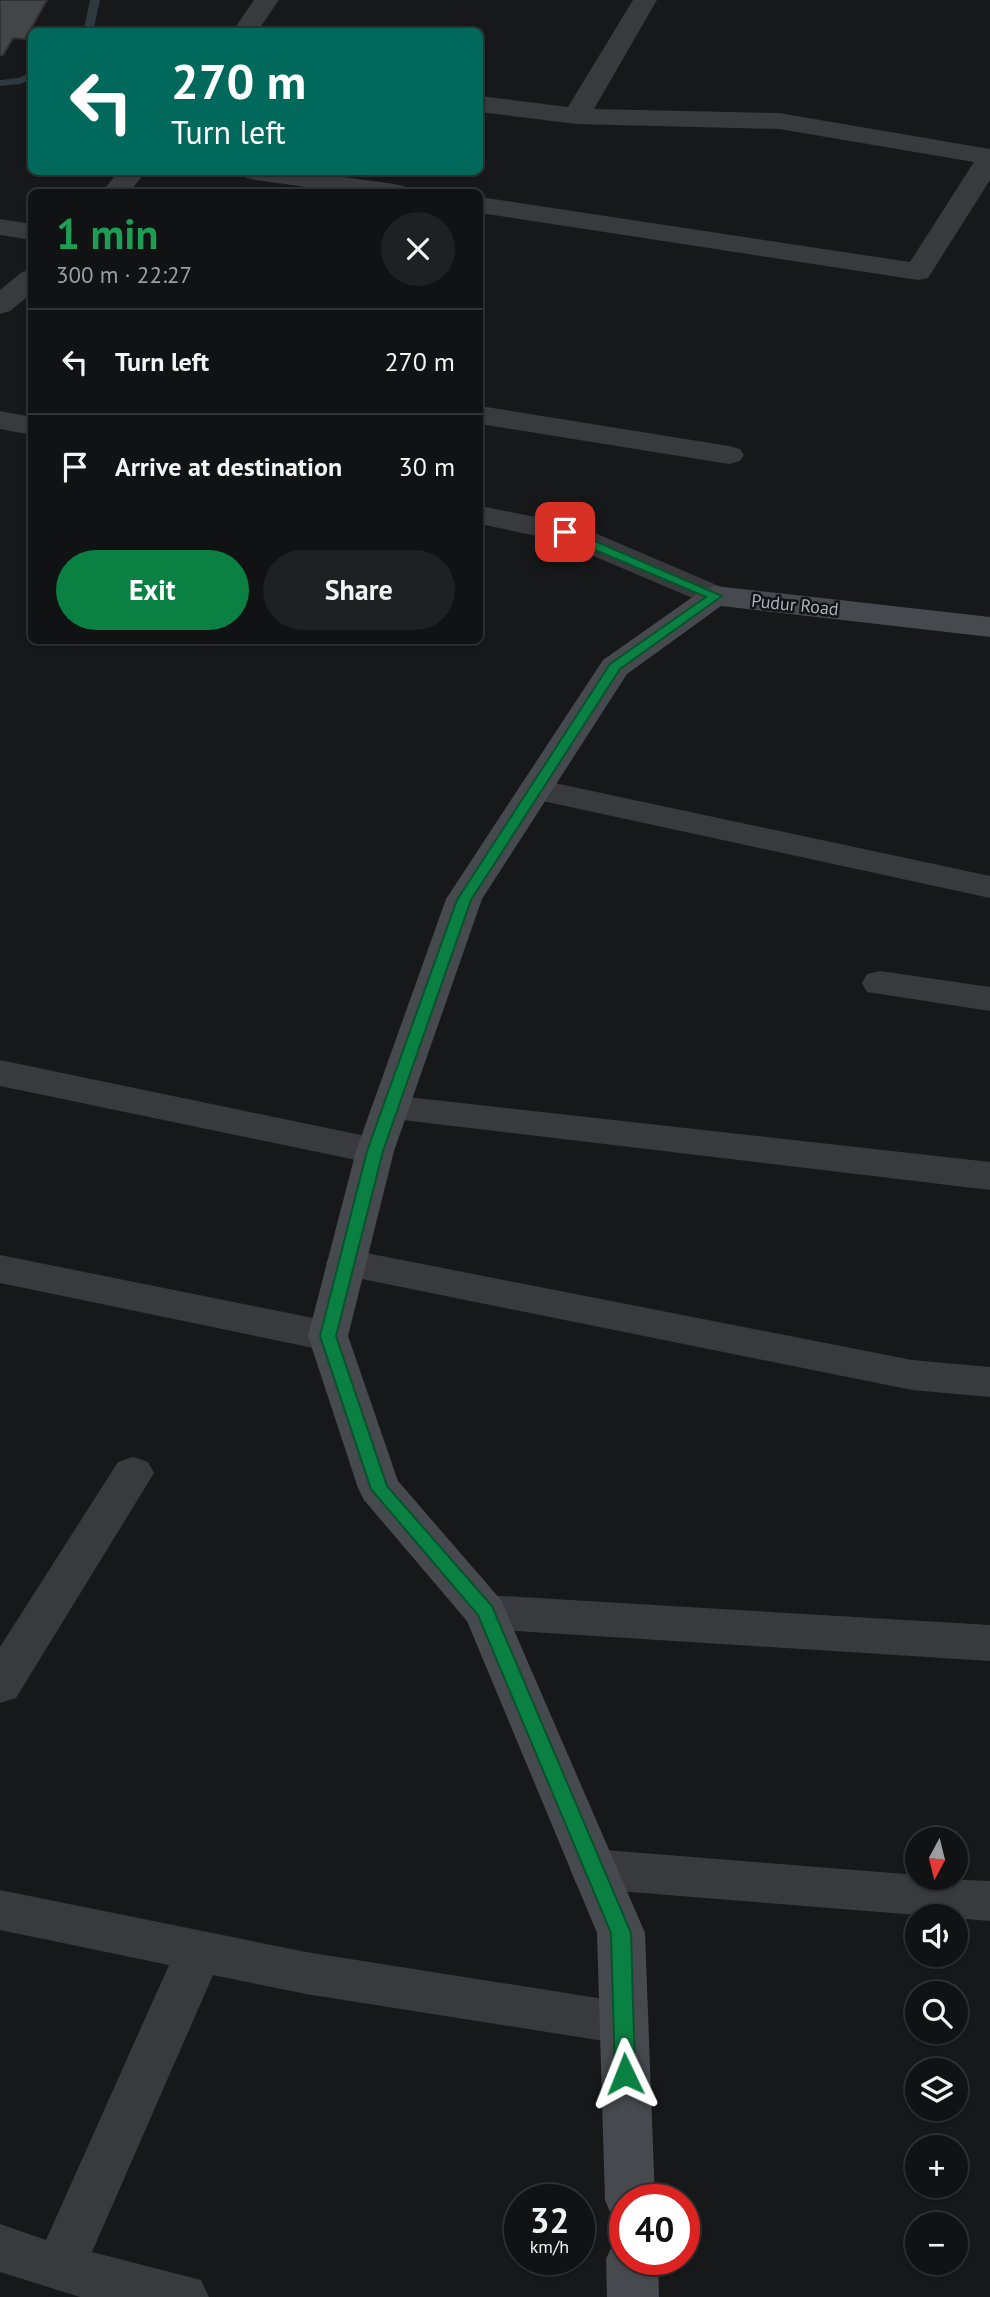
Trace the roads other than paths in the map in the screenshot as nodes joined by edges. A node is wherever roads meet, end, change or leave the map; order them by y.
1 (267, 0) edge
2 (645, 0) edge
3 (247, 28) edge
4 (483, 104) edge
5 (576, 116) junction
6 (990, 158) edge
7 (129, 175) edge
8 (277, 175) edge
9 (118, 189) edge
10 (373, 189) edge
11 (489, 207) edge
12 (483, 224) edge
13 (0, 227) edge
14 (28, 231) edge
15 (28, 281) edge
16 (0, 305) edge
17 (483, 415) edge
18 (0, 420) edge
19 (28, 425) edge
20 (729, 455) dead end
21 (483, 517) edge
22 (715, 596) junction
23 (990, 627) edge
24 (536, 790) junction
25 (990, 887) edge
26 (880, 983) dead end
27 (990, 999) edge
28 (0, 1073) edge
29 (390, 1108) junction
30 (375, 1151) junction
31 (990, 1176) edge
32 (346, 1263) junction
33 (0, 1269) edge
34 (328, 1336) junction
35 (990, 1382) edge
36 (133, 1473) dead end
37 (485, 1612) junction
38 (990, 1643) edge
39 (0, 1685) edge
40 (593, 1869) junction
41 (990, 1901) edge
42 (0, 1910) edge
43 (199, 1951) junction
44 (623, 2023) junction
45 (628, 2184) edge
46 (0, 2248) edge
47 (59, 2268) junction
48 (632, 2275) edge
49 (183, 2297) edge
50 (633, 2297) edge

1 - 3 street
2 - 5 street
4 - 5 street
5 - 6 street
6 - 11 street
7 - 9 street
8 - 10 street
11 - 12 street
13 - 14 street
15 - 16 street
17 - 20 street
18 - 19 street
21 - 22 street
22 - 23 street, Pudur Road
22 - 24 street
24 - 25 street
24 - 29 street
26 - 27 street
28 - 30 street
29 - 30 street
29 - 31 street
30 - 32 street
32 - 34 street
32 - 35 street
33 - 34 street
34 - 37 street
36 - 39 street
37 - 38 street
37 - 40 street
40 - 41 street
40 - 44 street
42 - 43 street
43 - 44 street
43 - 47 street
44 - 45 street
46 - 47 street
47 - 49 street
48 - 50 street

